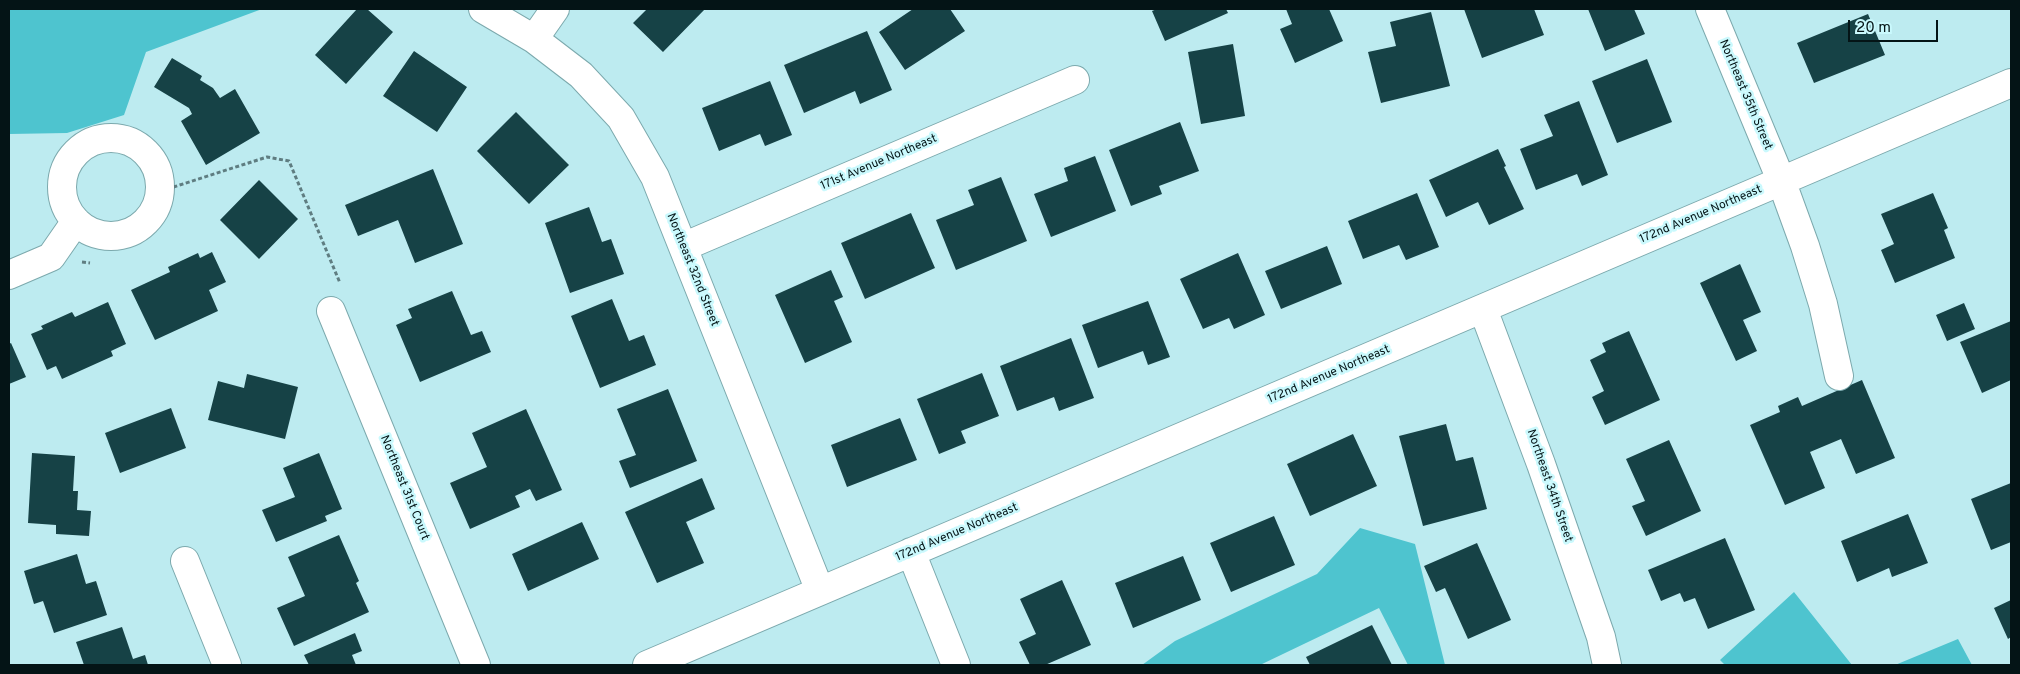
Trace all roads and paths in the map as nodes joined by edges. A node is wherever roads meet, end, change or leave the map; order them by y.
1 (483, 9) edge
2 (555, 9) edge
3 (1710, 9) edge
4 (534, 39) junction
5 (1075, 80) dead end
6 (2011, 83) edge
7 (1781, 180) junction
8 (160, 191) junction
9 (76, 221) junction
10 (683, 247) junction
11 (9, 275) edge
12 (1483, 309) junction
13 (331, 311) joint
14 (1839, 376) dead end
15 (911, 552) junction
16 (185, 561) dead end
17 (820, 591) junction
18 (227, 665) edge
19 (476, 665) edge
20 (647, 665) edge
21 (956, 665) edge
22 (1607, 665) edge

1 - 4 street, Northeast 32nd Street
2 - 4 street
3 - 7 street, Northeast 35th Street
4 - 10 street, Northeast 32nd Street
5 - 10 street, 171st Avenue Northeast
6 - 7 street, 172nd Avenue Northeast
7 - 12 street, 172nd Avenue Northeast
7 - 14 street, Northeast 35th Street
8 - 9 street
8 - 9 street
8 - 13 path
9 - 11 street
10 - 17 street, Northeast 32nd Street
12 - 15 street, 172nd Avenue Northeast
12 - 22 street, Northeast 34th Street
13 - 19 street, Northeast 31st Court
15 - 17 street, 172nd Avenue Northeast
15 - 21 street
16 - 18 street
17 - 20 street, 172nd Avenue Northeast

